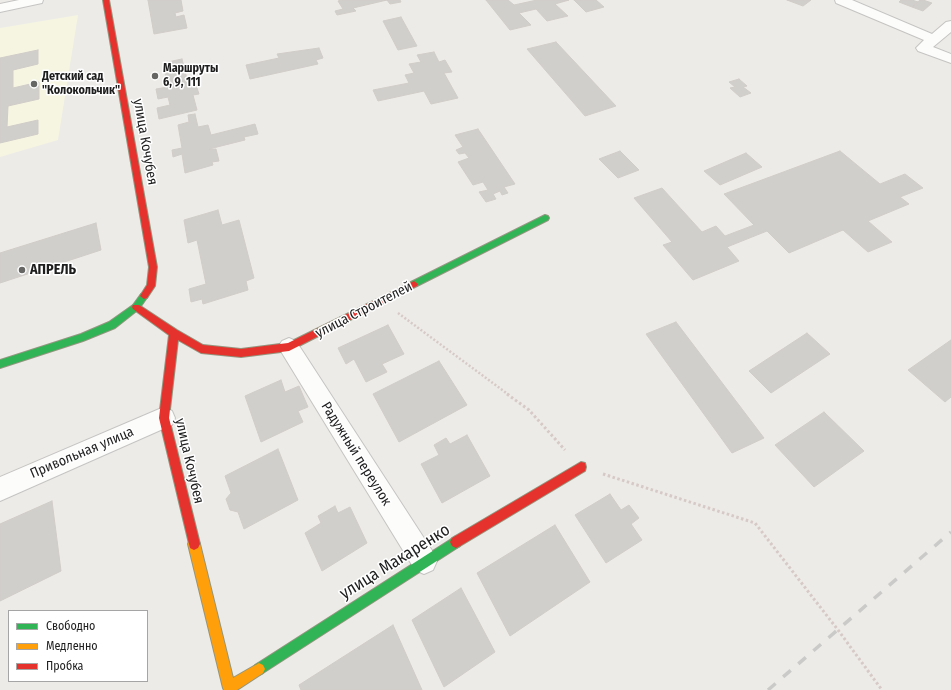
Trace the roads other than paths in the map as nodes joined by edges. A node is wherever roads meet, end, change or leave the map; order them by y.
1 (37, 0) edge
2 (106, 0) edge
3 (841, 0) edge
4 (0, 8) edge
5 (951, 25) edge
6 (933, 39) junction
7 (951, 59) edge
8 (545, 218) dead end
9 (136, 307) junction
10 (174, 333) junction
11 (289, 347) junction
12 (0, 364) edge
13 (164, 418) junction
14 (581, 467) road end
15 (0, 489) edge
16 (424, 560) junction
17 (229, 688) joint

1 - 4 street
2 - 9 street, улица Кочубея
3 - 6 street
5 - 6 street
6 - 7 street
8 - 11 street, улица Строителей
9 - 10 street
9 - 12 street
10 - 11 street, улица Строителей
10 - 13 street, улица Кочубея
11 - 16 street, Радужный переулок
13 - 15 street, Привольная улица
13 - 17 street, улица Кочубея
14 - 16 street, улица Макаренко
16 - 17 street, улица Макаренко

